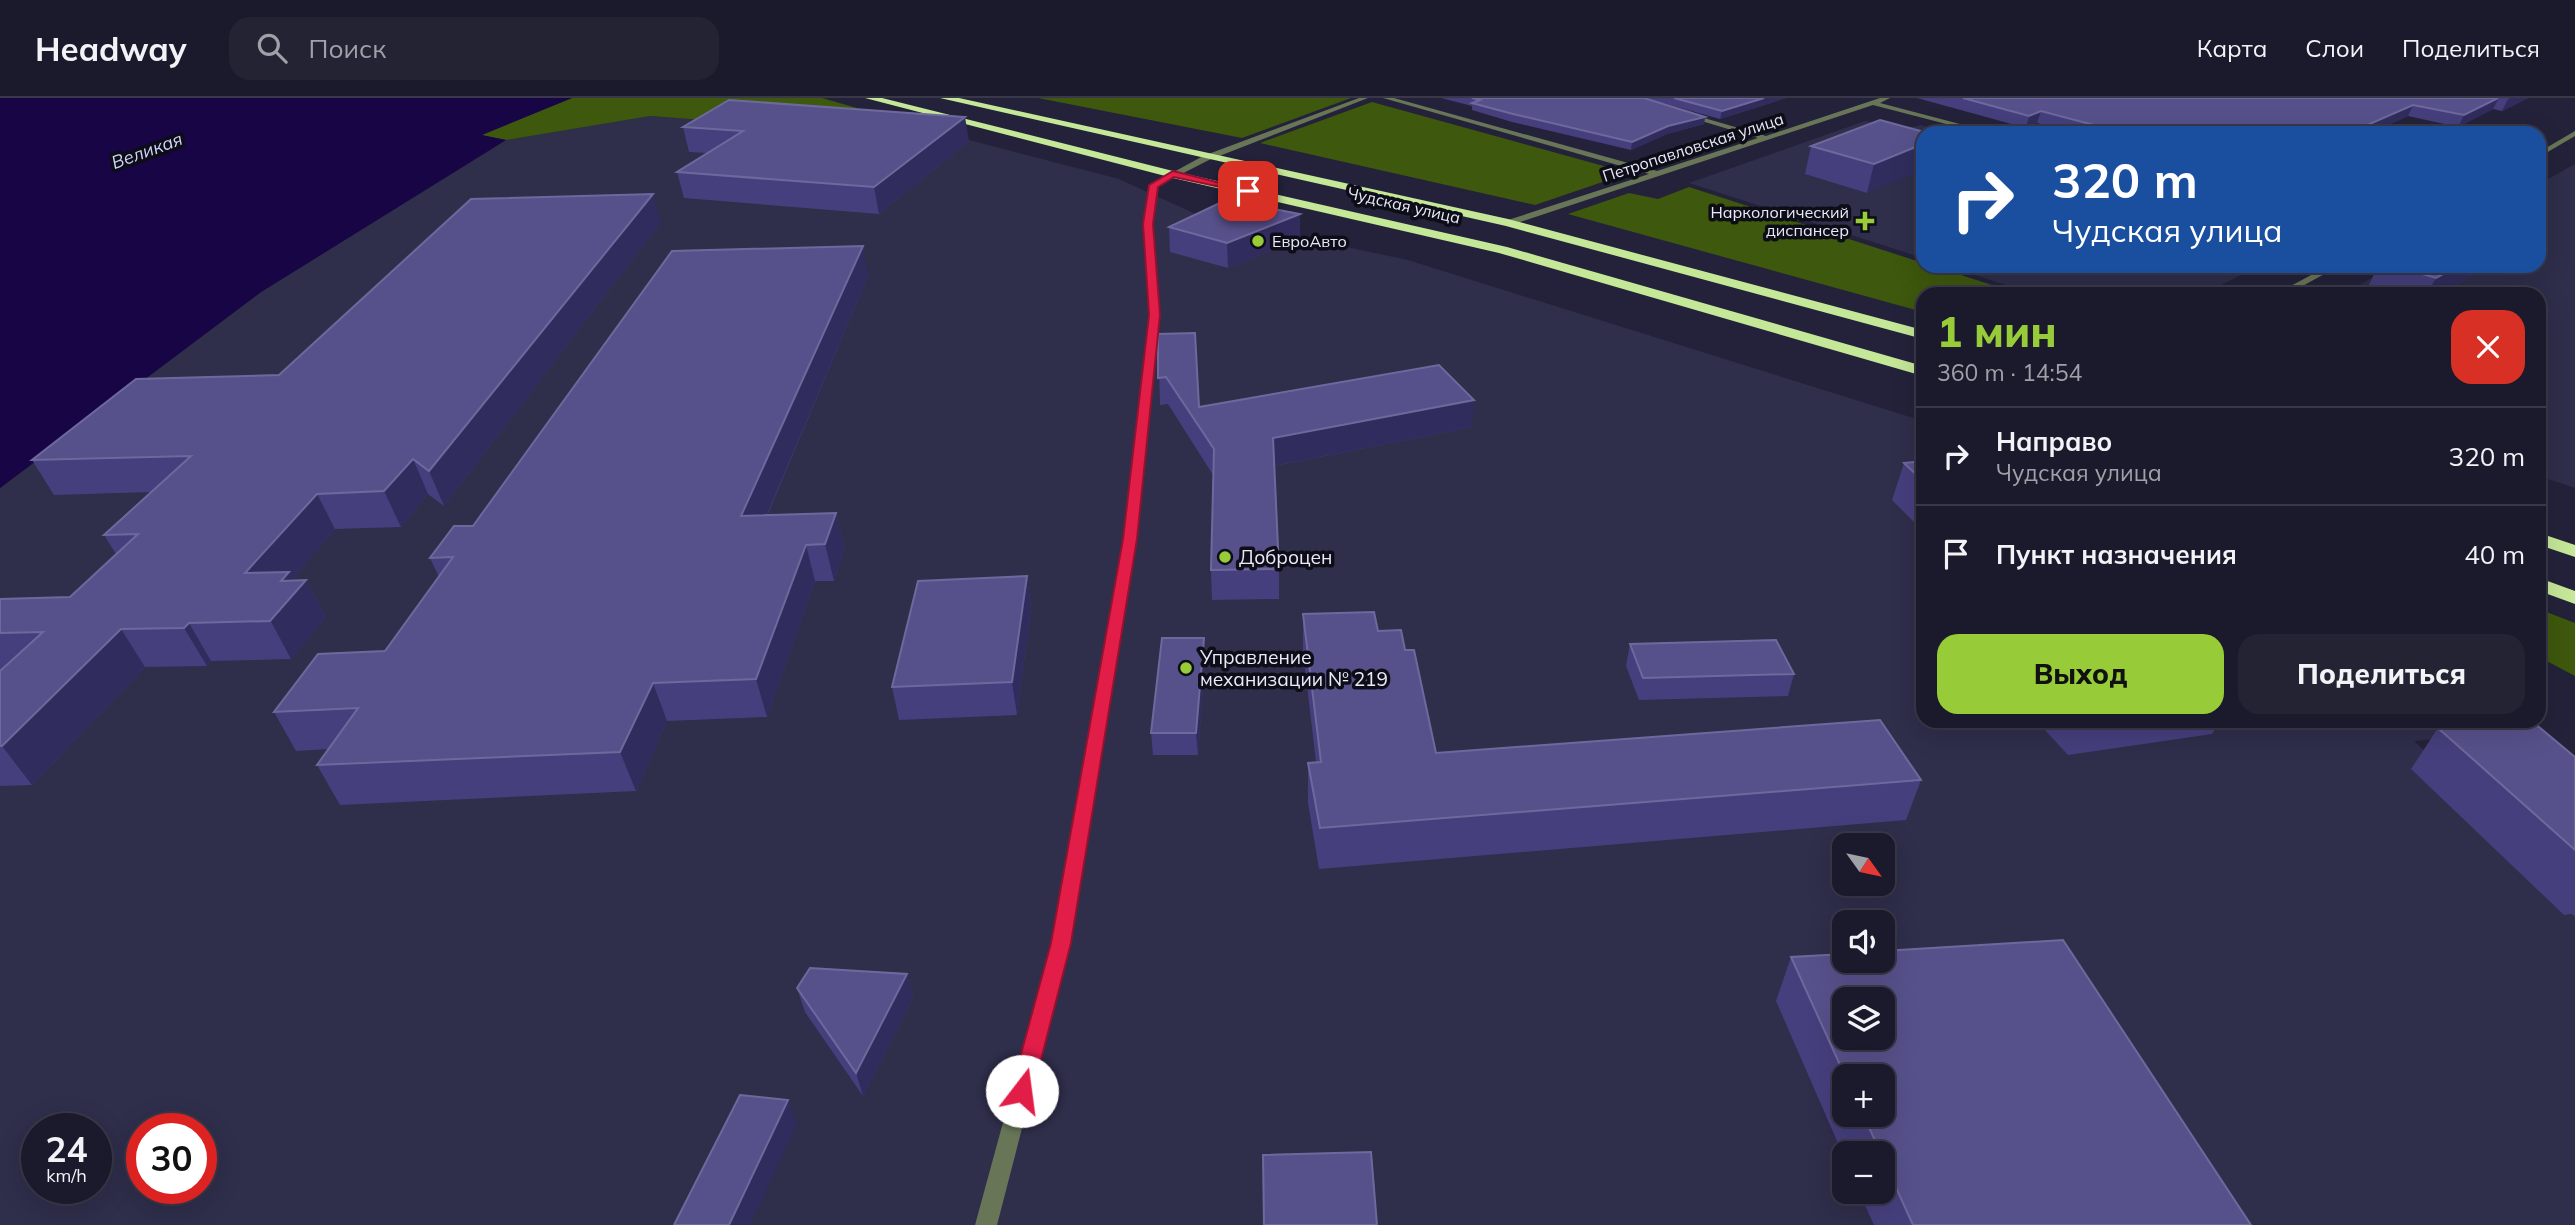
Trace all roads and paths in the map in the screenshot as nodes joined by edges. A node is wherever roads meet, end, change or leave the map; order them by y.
1 (870, 98) edge
2 (945, 98) edge
3 (1365, 98) edge
4 (1386, 98) edge
5 (1851, 98) edge
6 (1886, 98) edge
7 (1870, 104) junction
8 (1672, 110) edge
9 (1961, 126) edge
10 (2575, 133) edge
11 (1766, 138) junction
12 (2546, 151) edge
13 (1206, 158) junction
14 (1657, 173) junction
15 (1173, 174) junction
16 (1508, 223) junction
17 (2322, 273) edge
18 (1731, 281) junction
19 (2294, 287) edge
20 (1695, 303) junction
21 (1897, 328) junction
22 (1916, 333) edge
23 (1866, 353) junction
24 (1916, 369) edge
25 (2546, 541) edge
26 (2575, 551) edge
27 (2546, 587) edge
28 (2575, 598) edge
29 (986, 1225) edge

1 - 15 highway, Чудская улица
2 - 13 highway, Чудская улица
3 - 13 street
4 - 14 street
5 - 7 street
6 - 7 street, Петропавловская улица
7 - 9 street
7 - 11 street, Петропавловская улица
8 - 11 street
10 - 12 street
11 - 14 street, Петропавловская улица
13 - 15 street
13 - 16 highway, Чудская улица
14 - 16 street, Петропавловская улица
15 - 20 highway, Чудская улица
15 - 29 street
16 - 18 highway, Чудская улица
17 - 19 street
18 - 20 highway
18 - 21 highway, Чудская улица
20 - 23 highway, Чудская улица
21 - 22 highway, Чудская улица
21 - 23 highway
23 - 24 highway, Чудская улица
25 - 26 highway
27 - 28 highway

